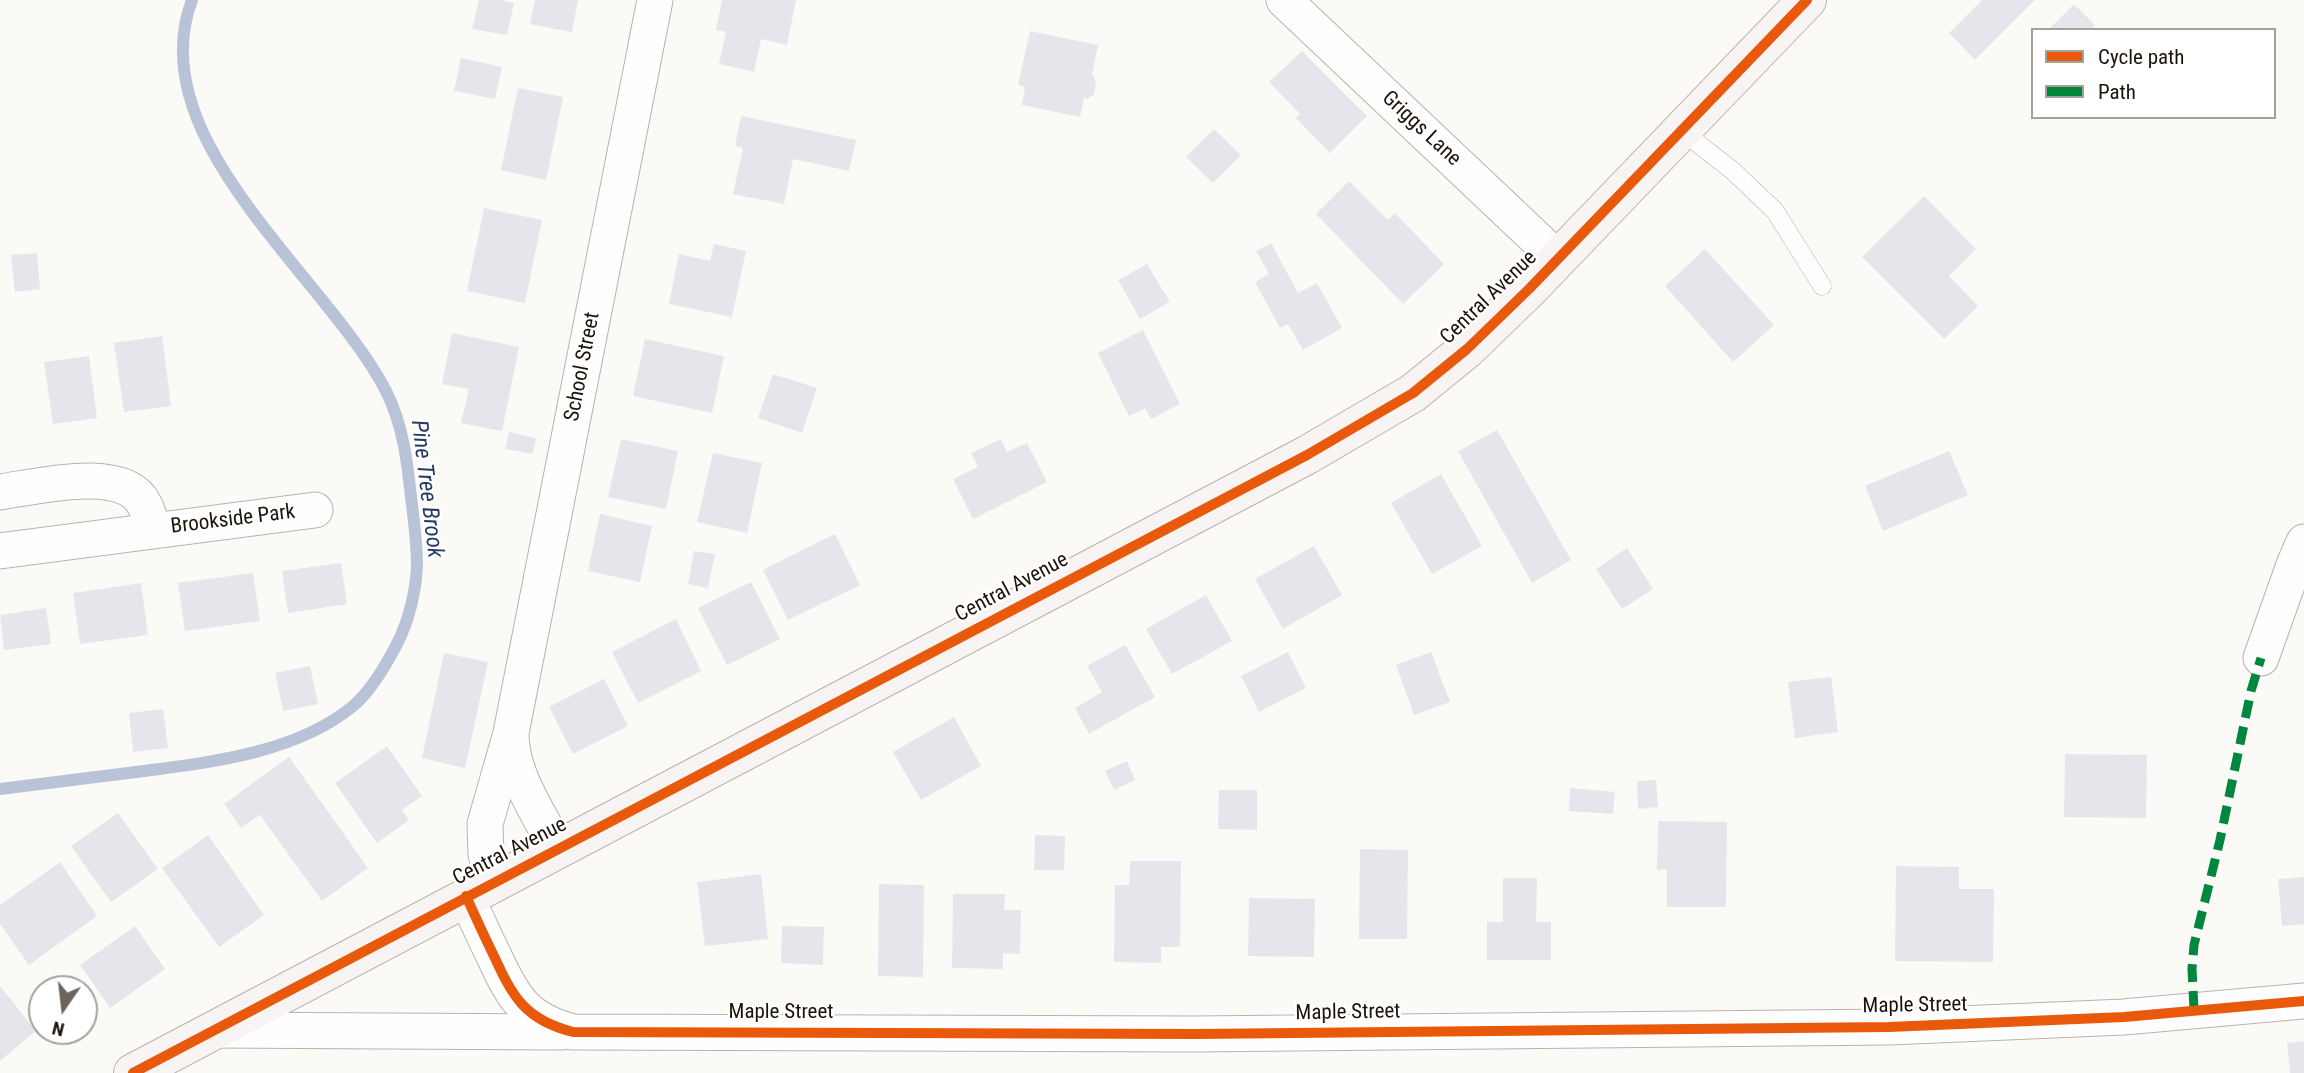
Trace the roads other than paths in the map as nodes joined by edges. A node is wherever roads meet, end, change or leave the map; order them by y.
1 (655, 0) edge
2 (1284, 0) edge
3 (1807, 0) edge
4 (1682, 131) junction
5 (1558, 259) junction
6 (1822, 286) dead end
7 (0, 492) edge
8 (315, 510) dead end
9 (151, 531) junction
10 (2304, 542) edge
11 (0, 551) edge
12 (2260, 658) dead end
13 (511, 733) junction
14 (557, 849) junction
15 (482, 888) junction
16 (2304, 1001) edge
17 (214, 1030) junction
18 (573, 1032) junction
19 (133, 1073) edge

1 - 13 street, School Street
2 - 5 street, Griggs Lane
3 - 4 street, Central Avenue
4 - 5 street, Central Avenue
4 - 6 lane
5 - 14 street, Central Avenue
7 - 9 street, Brookside Park
8 - 9 street, Brookside Park
9 - 11 street, Brookside Park
10 - 12 street
13 - 14 street, School Street
13 - 15 street, School Street
14 - 15 street, Central Avenue
15 - 17 street, Central Avenue
15 - 18 street, Maple Street
16 - 18 street, Maple Street
17 - 18 street, Maple Street
17 - 19 street, Central Avenue

